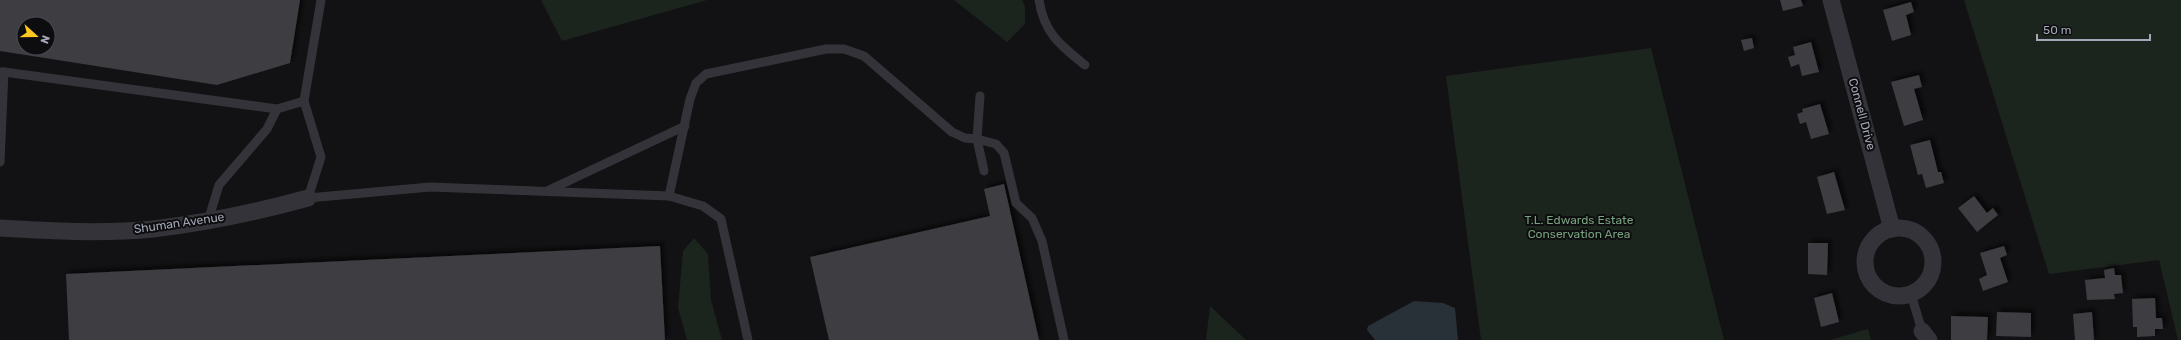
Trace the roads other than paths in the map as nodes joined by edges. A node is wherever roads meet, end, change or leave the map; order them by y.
1 (321, 0) edge
2 (1039, 0) edge
3 (1831, 0) edge
4 (1085, 65) dead end
5 (2, 72) edge
6 (980, 96) dead end
7 (304, 101) junction
8 (277, 109) junction
9 (685, 126) junction
10 (978, 139) junction
11 (0, 162) edge
12 (984, 171) dead end
13 (546, 191) junction
14 (669, 196) junction
15 (308, 198) junction
16 (208, 221) junction
17 (0, 228) edge
18 (1892, 229) junction
19 (1911, 294) junction
20 (1925, 336) edge
21 (748, 340) edge
22 (1064, 340) edge

1 - 7 lane
2 - 4 lane
3 - 18 street, Connell Drive
5 - 8 lane
5 - 11 lane
6 - 10 lane
7 - 8 lane
7 - 15 lane
8 - 16 lane
9 - 10 lane
9 - 13 lane
9 - 14 lane
10 - 12 lane
10 - 22 lane
13 - 14 lane
13 - 15 lane
14 - 21 lane
15 - 16 street, Shuman Avenue
16 - 17 street, Shuman Avenue
18 - 19 street
18 - 19 street
19 - 20 lane

